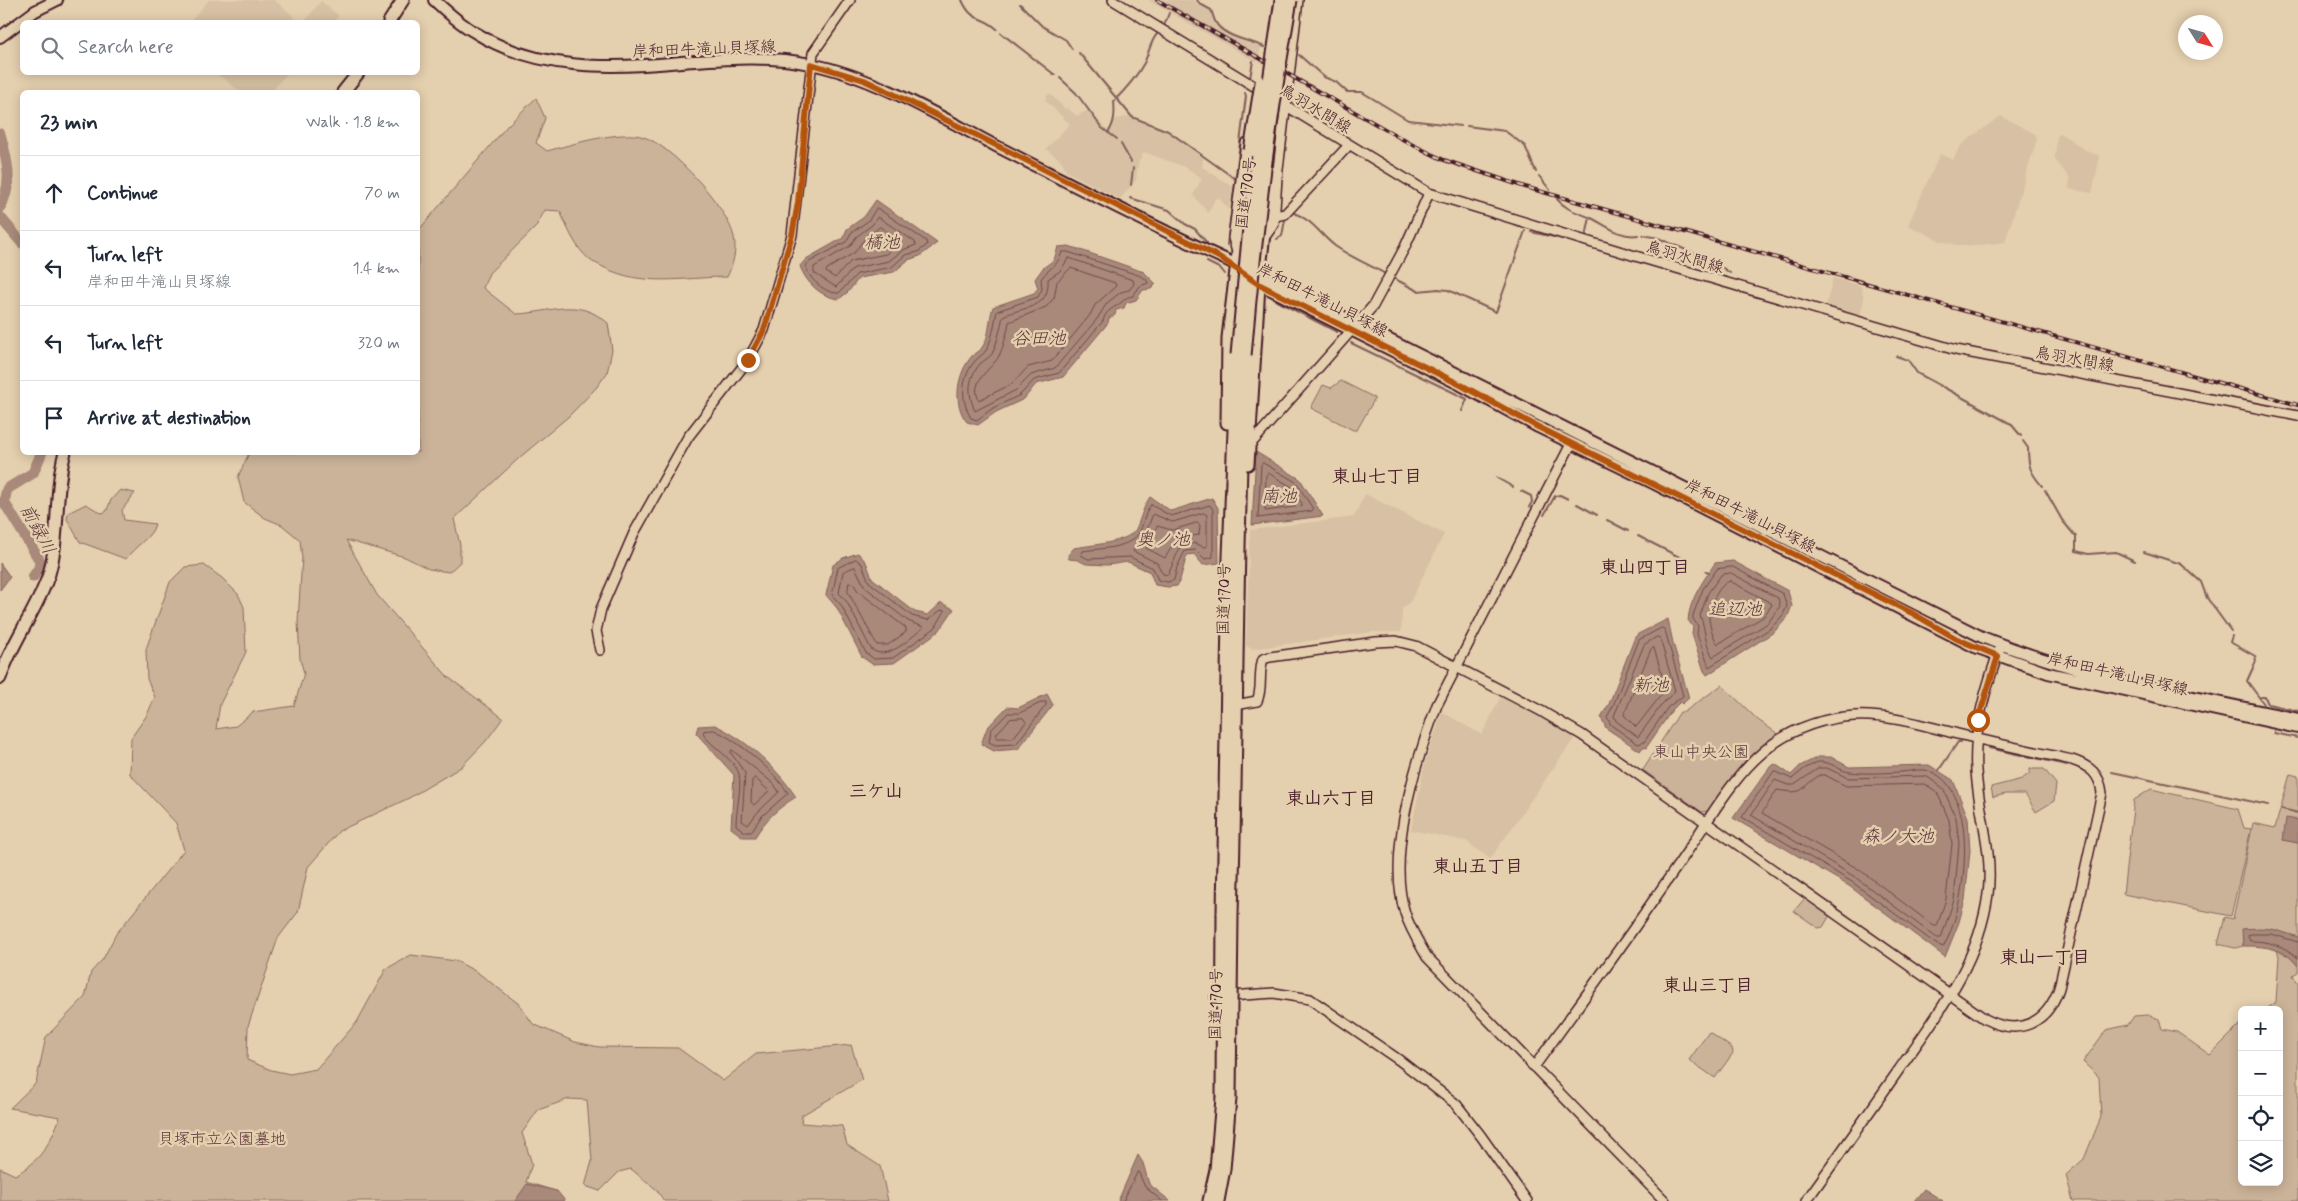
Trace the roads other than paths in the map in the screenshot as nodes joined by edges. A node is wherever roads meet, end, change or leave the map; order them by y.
1 (58, 0) edge
2 (403, 0) edge
3 (434, 0) edge
4 (850, 0) edge
5 (1113, 0) edge
6 (1281, 0) edge
7 (1292, 0) edge
8 (1298, 0) edge
9 (22, 20) edge
10 (390, 20) edge
11 (20, 22) edge
12 (0, 37) edge
13 (1274, 40) junction
14 (811, 64) junction
15 (356, 75) edge
16 (1255, 88) junction
17 (344, 90) edge
18 (1285, 106) junction
19 (1349, 145) junction
20 (1429, 193) junction
21 (1275, 216) junction
22 (1264, 238) junction
23 (1237, 252) junction
24 (1235, 266) junction
25 (1260, 280) junction
26 (1355, 328) junction
27 (1241, 355) junction
28 (2298, 416) edge
29 (1571, 444) junction
30 (1249, 446) junction
31 (64, 455) edge
32 (1240, 499) junction
33 (1229, 556) junction
34 (2002, 645) junction
35 (600, 650) dead end
36 (1998, 656) junction
37 (1456, 668) junction
38 (0, 678) edge
39 (1238, 705) junction
40 (1225, 706) junction
41 (2298, 719) edge
42 (2298, 728) edge
43 (1975, 738) junction
44 (1706, 824) junction
45 (1227, 914) junction
46 (1952, 995) junction
47 (1215, 996) dead end
48 (1534, 1067) junction
49 (1226, 1098) junction
50 (1209, 1201) edge
51 (1218, 1201) edge
52 (1527, 1201) edge
53 (1665, 1201) edge
54 (1806, 1201) edge

1 - 9 main road
2 - 10 highway
3 - 14 main road, 岸和田牛滝山貝塚線
4 - 14 street
5 - 16 street, 鳥羽水間線
6 - 13 highway, 国道170号, bridge
7 - 22 highway, bridge
7 - 27 highway, 国道170号, bridge
8 - 18 street
11 - 12 main road
13 - 23 highway, bridge
13 - 27 highway, 国道170号, bridge
14 - 24 main road, 岸和田牛滝山貝塚線
14 - 35 street
15 - 17 highway
16 - 18 street, 鳥羽水間線
16 - 23 street
18 - 19 street, 鳥羽水間線
18 - 21 street
19 - 20 street, 鳥羽水間線
19 - 21 street
20 - 26 street
20 - 28 street, 鳥羽水間線
21 - 22 street
22 - 25 highway
23 - 24 highway
24 - 25 main road, 岸和田牛滝山貝塚線
24 - 33 highway
25 - 26 main road, 岸和田牛滝山貝塚線
25 - 30 highway
26 - 29 main road, 岸和田牛滝山貝塚線
26 - 30 street
26 - 34 main road, 岸和田牛滝山貝塚線
27 - 32 highway, 国道170号
27 - 33 highway, 国道170号
29 - 36 main road, 岸和田牛滝山貝塚線
29 - 37 street
30 - 32 highway
31 - 38 highway
32 - 39 highway, 国道170号
33 - 40 highway, 国道170号
34 - 36 street
34 - 41 main road, 岸和田牛滝山貝塚線
36 - 42 main road, 岸和田牛滝山貝塚線
36 - 43 street
37 - 39 street
37 - 44 street
37 - 48 street
39 - 40 street
39 - 45 highway, 国道170号
40 - 45 highway, 国道170号
43 - 44 street
43 - 46 street
43 - 46 street
44 - 46 street
44 - 48 street
45 - 49 highway, 国道170号, bridge
46 - 54 street
47 - 52 street
48 - 53 street
49 - 50 highway, 国道170号
49 - 51 highway, 国道170号

